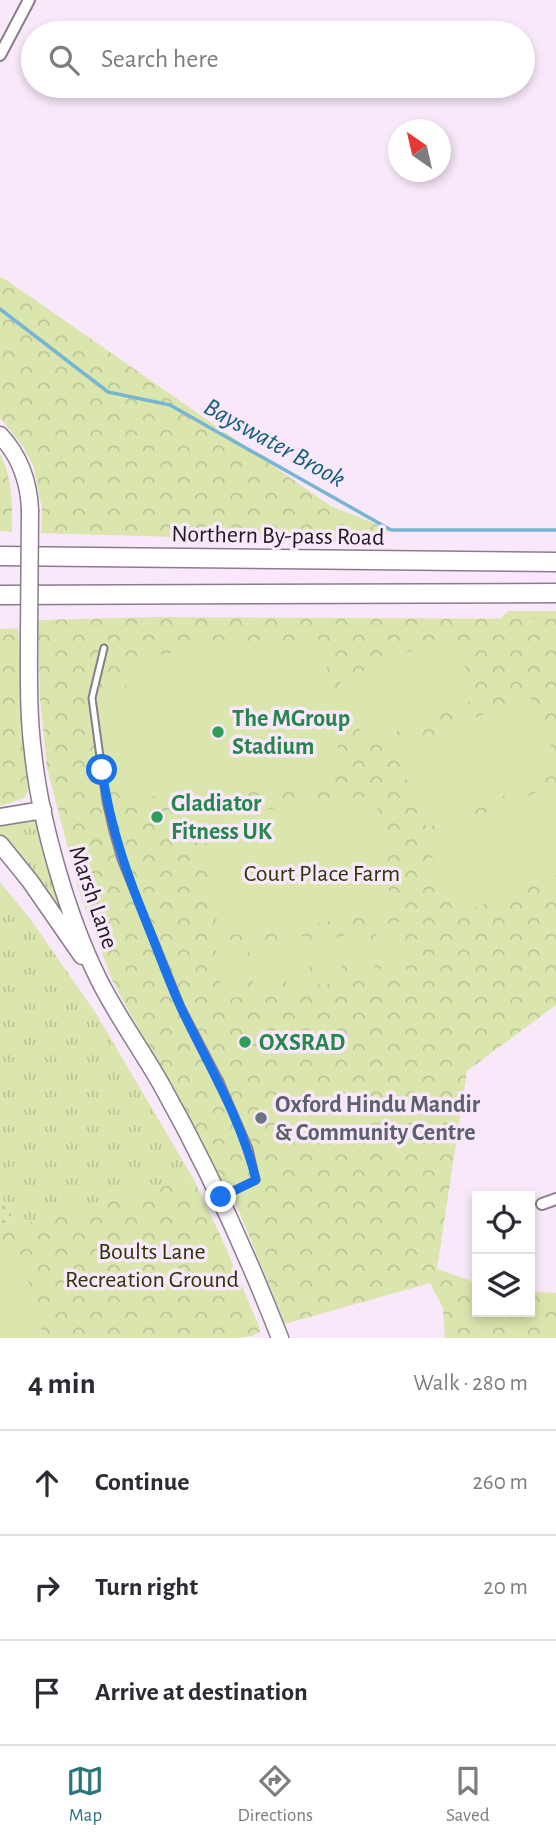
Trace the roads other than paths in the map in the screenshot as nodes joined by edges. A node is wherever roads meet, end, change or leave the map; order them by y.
1 (29, 0) edge
2 (0, 55) edge
3 (0, 435) edge
4 (0, 556) edge
5 (556, 562) edge
6 (556, 593) edge
7 (0, 595) edge
8 (91, 596) junction
9 (0, 606) edge
10 (104, 648) dead end
11 (43, 810) junction
12 (0, 817) edge
13 (0, 844) edge
14 (99, 980) junction
15 (221, 1197) junction
16 (556, 1199) edge
17 (542, 1204) dead end
18 (276, 1337) edge

1 - 2 street
3 - 11 main road, Marsh Lane, bridge
4 - 5 highway, Northern By-pass Road
6 - 8 highway
7 - 8 highway
8 - 9 highway
10 - 15 lane
11 - 12 main road
11 - 14 main road, Marsh Lane
13 - 14 main road
14 - 15 main road, Marsh Lane
15 - 18 main road, Marsh Lane
16 - 17 street

